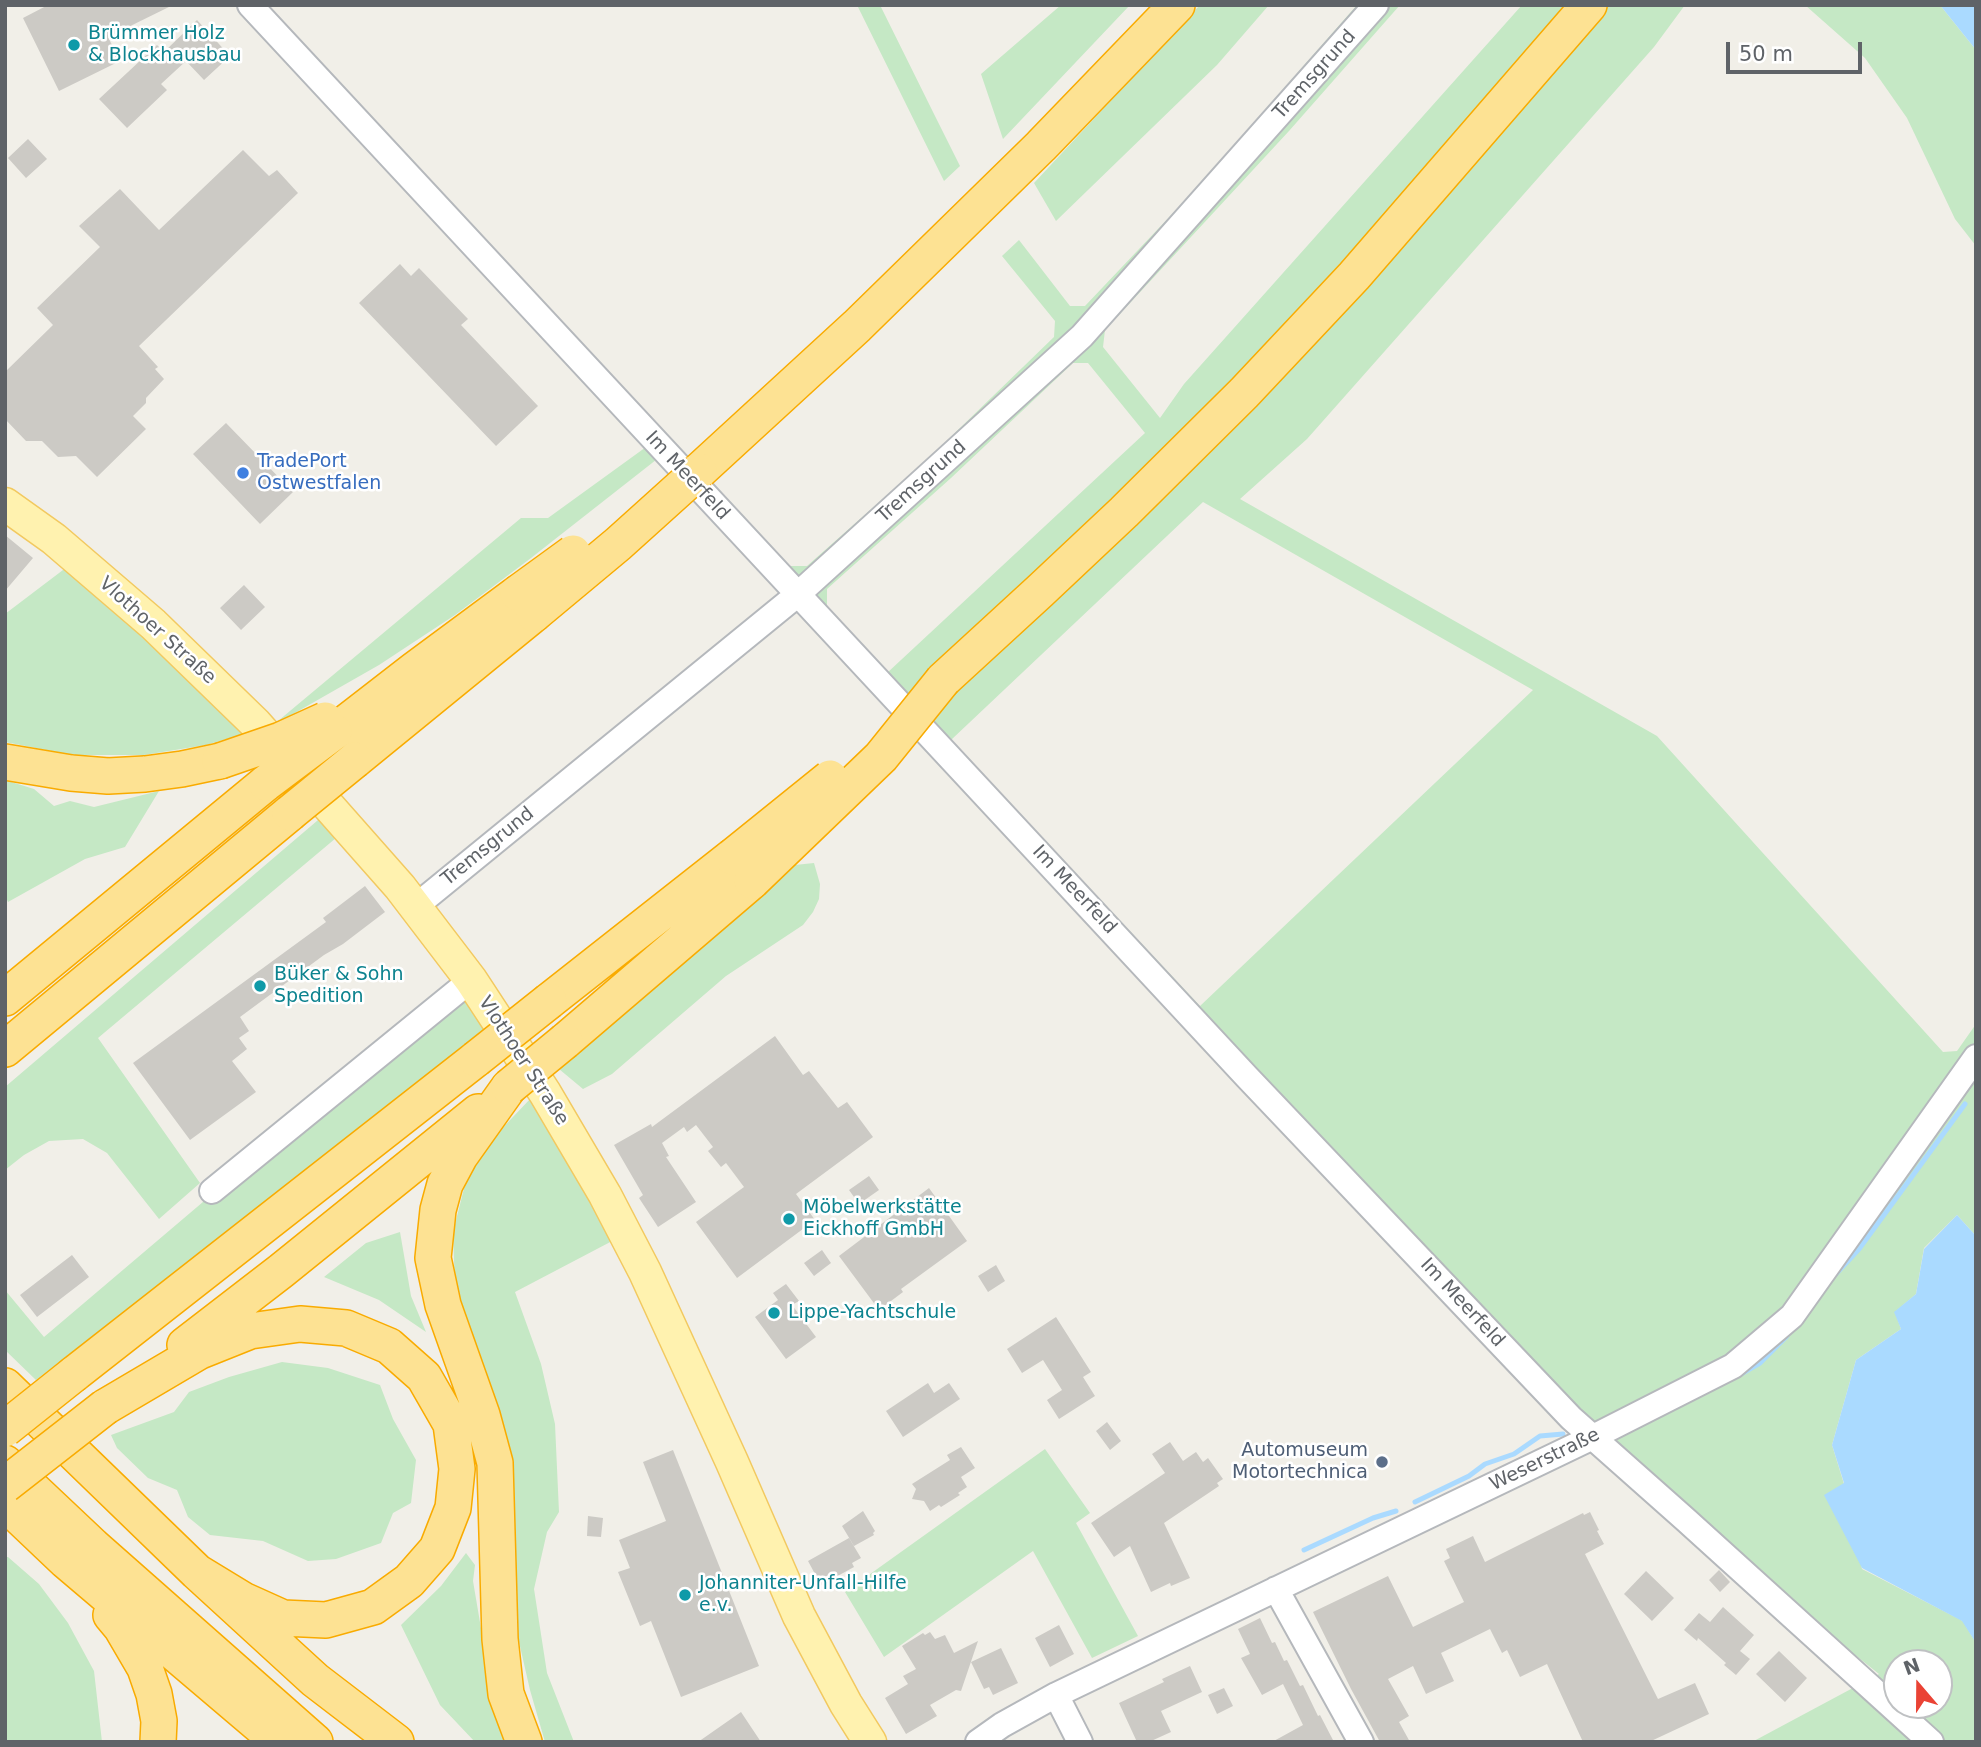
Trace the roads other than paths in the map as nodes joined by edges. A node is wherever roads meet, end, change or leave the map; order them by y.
1 (250, 5) edge
2 (1177, 5) edge
3 (1376, 5) edge
4 (1589, 5) edge
5 (5, 504) edge
6 (797, 595) junction
7 (526, 603) junction
8 (329, 726) junction
9 (5, 762) edge
10 (742, 869) junction
11 (416, 906) junction
12 (471, 980) junction
13 (5, 998) edge
14 (5, 1049) edge
15 (1976, 1057) edge
16 (509, 1087) junction
17 (212, 1191) dead end
18 (5, 1386) edge
19 (105, 1407) junction
20 (5, 1413) edge
21 (5, 1429) edge
22 (1592, 1437) junction
23 (5, 1463) edge
24 (5, 1485) edge
25 (5, 1503) edge
26 (66, 1561) junction
27 (197, 1572) junction
28 (1276, 1589) junction
29 (1056, 1695) junction
30 (1002, 1725) junction
31 (158, 1742) edge
32 (279, 1742) edge
33 (315, 1742) edge
34 (361, 1742) edge
35 (396, 1742) edge
36 (524, 1742) edge
37 (870, 1742) edge
38 (956, 1742) edge
39 (978, 1742) edge
40 (1080, 1742) edge
41 (1361, 1742) edge
42 (1931, 1742) edge

1 - 6 street, Im Meerfeld
2 - 7 highway, bridge
3 - 6 street, Tremsgrund
4 - 10 highway, bridge
5 - 11 main road, Vlothoer Straße
6 - 11 street, Tremsgrund
6 - 22 street, Im Meerfeld
7 - 8 highway
7 - 14 highway, bridge
8 - 9 highway, bridge
8 - 13 highway, bridge
10 - 16 highway, bridge
10 - 21 highway, bridge
11 - 12 main road, Vlothoer Straße
12 - 17 street
12 - 37 main road, Vlothoer Straße
15 - 22 street, Weserstraße
16 - 19 highway
16 - 36 highway
18 - 27 highway
19 - 24 highway, bridge
19 - 27 highway
20 - 34 highway
22 - 28 street, Weserstraße
22 - 42 street, Im Meerfeld
23 - 33 highway
25 - 26 highway
26 - 31 highway
26 - 32 highway
27 - 35 highway
28 - 29 street, Weserstraße
28 - 41 street
29 - 30 street, Weserstraße
29 - 40 street
30 - 38 street, Weserstraße
30 - 39 street, Weserstraße

